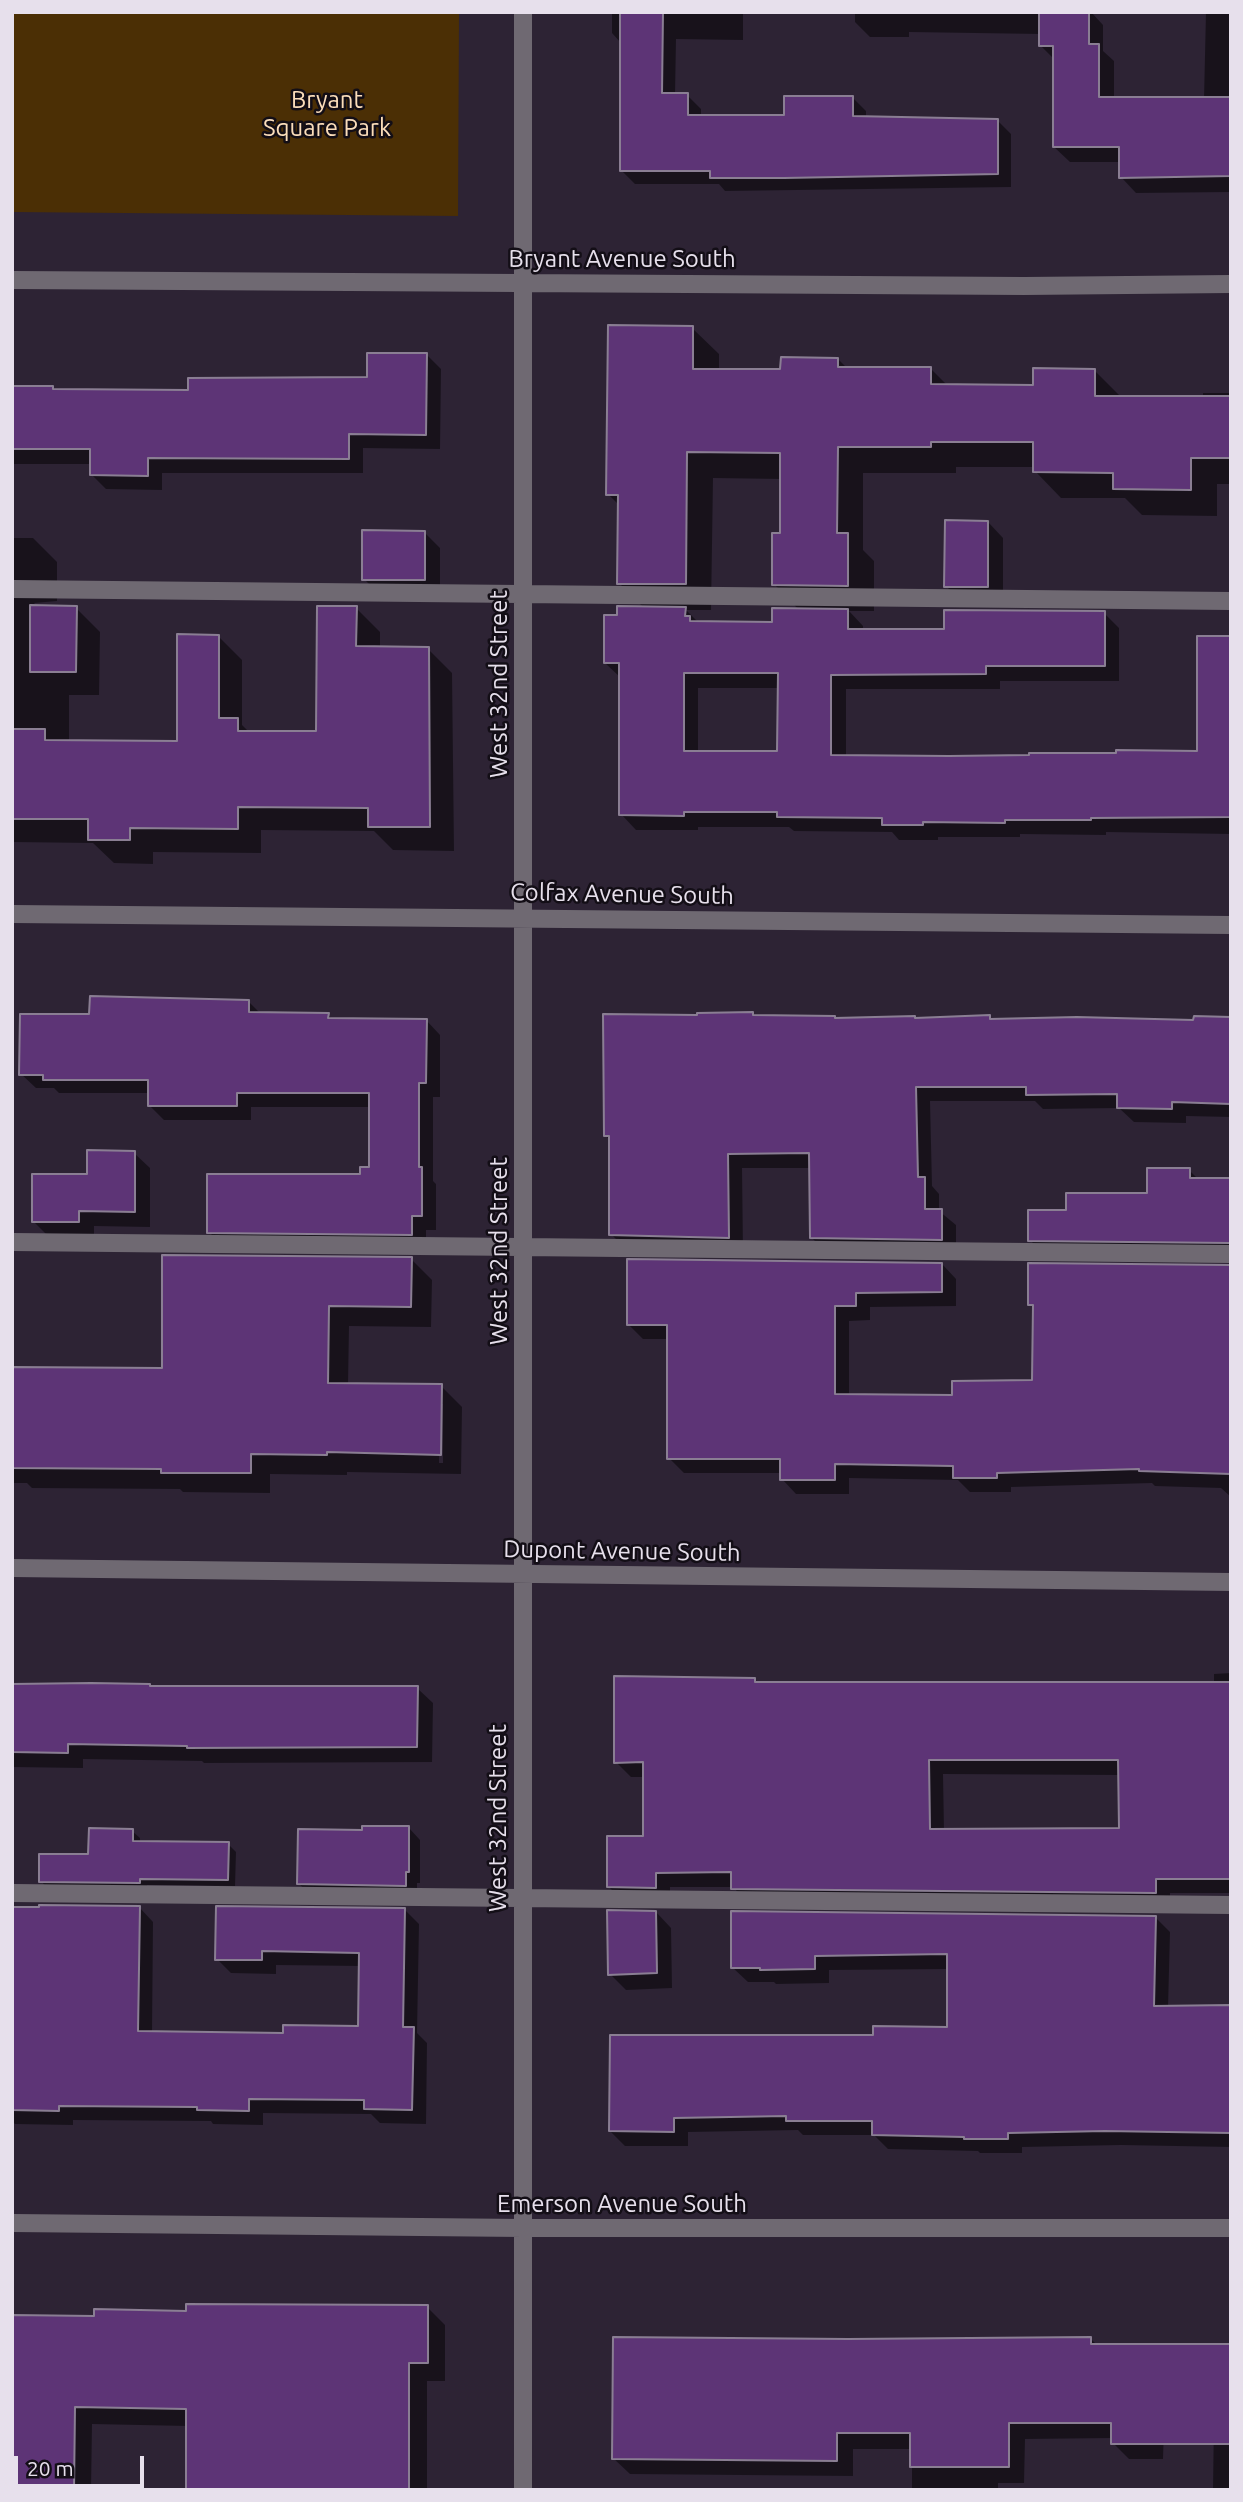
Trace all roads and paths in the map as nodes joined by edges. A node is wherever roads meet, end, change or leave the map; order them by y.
1 (523, 12) edge
2 (12, 280) edge
3 (524, 283) junction
4 (1231, 284) edge
5 (12, 589) edge
6 (523, 595) junction
7 (1231, 601) edge
8 (12, 914) edge
9 (523, 918) junction
10 (1231, 925) edge
11 (12, 1242) edge
12 (523, 1247) junction
13 (1231, 1254) edge
14 (12, 1568) edge
15 (522, 1574) junction
16 (1231, 1582) edge
17 (12, 1892) edge
18 (523, 1898) junction
19 (1231, 1905) edge
20 (12, 2223) edge
21 (523, 2228) junction
22 (1231, 2228) edge
23 (523, 2490) edge

1 - 3 street, West 32nd Street
2 - 3 street, Bryant Avenue South
3 - 4 street, Bryant Avenue South
3 - 6 street, West 32nd Street
5 - 6 street
6 - 7 street
6 - 9 street, West 32nd Street
8 - 9 street, Colfax Avenue South
9 - 10 street, Colfax Avenue South
9 - 12 street, West 32nd Street
11 - 12 street
12 - 13 street
12 - 15 street, West 32nd Street
14 - 15 street, Dupont Avenue South
15 - 16 street, Dupont Avenue South
15 - 18 street, West 32nd Street
17 - 18 street
18 - 19 street
18 - 21 street, West 32nd Street
20 - 21 street, Emerson Avenue South
21 - 22 street, Emerson Avenue South
21 - 23 street, West 32nd Street

